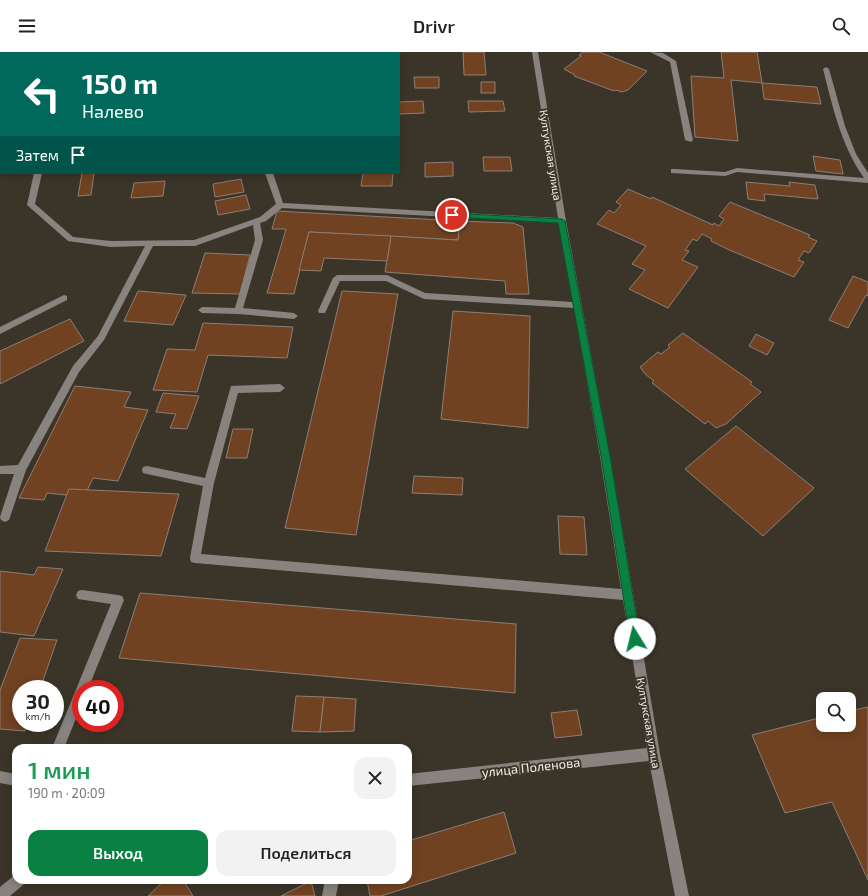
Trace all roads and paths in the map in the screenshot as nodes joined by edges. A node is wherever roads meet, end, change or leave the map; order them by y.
1 (535, 52) edge
2 (653, 52) edge
3 (826, 69) dead end
4 (689, 140) dead end
5 (674, 171) dead end
6 (38, 174) edge
7 (269, 174) edge
8 (868, 180) edge
9 (280, 205) junction
10 (562, 221) junction
11 (256, 222) junction
12 (151, 243) junction
13 (64, 298) dead end
14 (577, 305) junction
15 (202, 310) dead end
16 (238, 311) junction
17 (322, 311) dead end
18 (294, 316) dead end
19 (0, 331) edge
20 (280, 388) dead end
21 (21, 469) junction
22 (0, 470) edge
23 (147, 470) dead end
24 (209, 483) junction
25 (5, 517) dead end
26 (82, 595) dead end
27 (628, 596) junction
28 (85, 680) edge
29 (72, 713) edge
30 (60, 744) edge
31 (654, 754) junction
32 (0, 777) edge
33 (12, 779) edge
34 (412, 780) edge
35 (14, 884) edge
36 (331, 884) edge
37 (0, 896) edge
38 (329, 896) edge
39 (682, 896) edge

1 - 10 street, Култукская улица
2 - 4 street
3 - 8 street
5 - 8 street
6 - 12 street
7 - 9 street
9 - 10 street
9 - 11 street
10 - 14 street, Култукская улица
11 - 12 street
11 - 16 street
12 - 21 street
13 - 19 street
14 - 17 street
14 - 27 street, Култукская улица
15 - 16 street
16 - 18 street
20 - 24 street
21 - 22 street
21 - 25 street
23 - 24 street
24 - 27 street
26 - 28 street
27 - 31 street, Култукская улица
29 - 30 street
31 - 34 street, улица Поленова
31 - 39 street, Култукская улица
32 - 33 street
35 - 37 street
36 - 38 street

